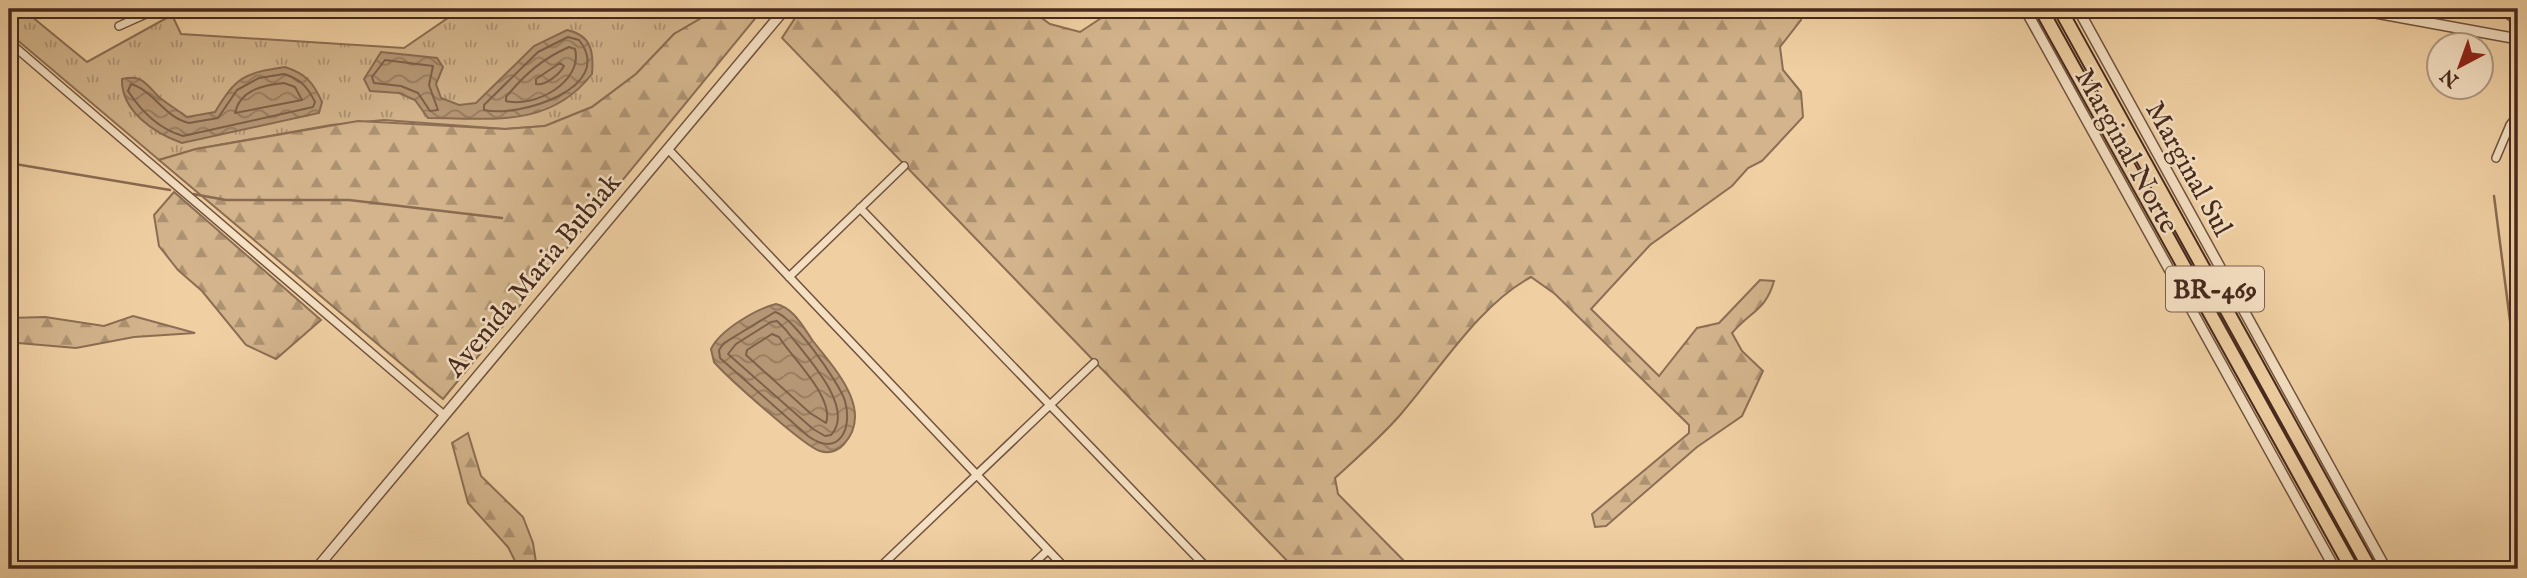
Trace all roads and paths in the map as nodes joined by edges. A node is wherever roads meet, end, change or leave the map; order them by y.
1 (157, 9) edge
2 (785, 9) edge
3 (2025, 9) edge
4 (2041, 9) edge
5 (2060, 9) edge
6 (2078, 9) edge
7 (2354, 9) edge
8 (2501, 9) edge
9 (2518, 22) edge
10 (119, 26) dead end
11 (2518, 39) edge
12 (9, 42) edge
13 (2518, 114) edge
14 (668, 149) junction
15 (2496, 158) dead end
16 (904, 166) dead end
17 (860, 208) junction
18 (789, 277) junction
19 (1094, 363) dead end
20 (1050, 405) junction
21 (444, 415) junction
22 (976, 475) junction
23 (1048, 550) junction
24 (316, 569) edge
25 (878, 569) edge
26 (1028, 569) edge
27 (1066, 569) edge
28 (1208, 569) edge
29 (2335, 569) edge
30 (2352, 569) edge
31 (2370, 569) edge
32 (2386, 569) edge

1 - 10 street
2 - 14 street, Avenida Maria Bubiak
3 - 29 street, Marginal Norte
4 - 30 highway, BR-469
5 - 31 highway, BR-469
6 - 32 street, Marginal Sul / BR-469
7 - 11 street
8 - 9 street
12 - 21 street
13 - 15 street
14 - 18 street
14 - 21 street, Avenida Maria Bubiak
16 - 17 street
17 - 18 street
17 - 20 street
18 - 22 street
19 - 20 street
20 - 22 street
20 - 28 street
21 - 24 street, Avenida Maria Bubiak
22 - 23 street
22 - 25 street
23 - 26 street
23 - 27 street

